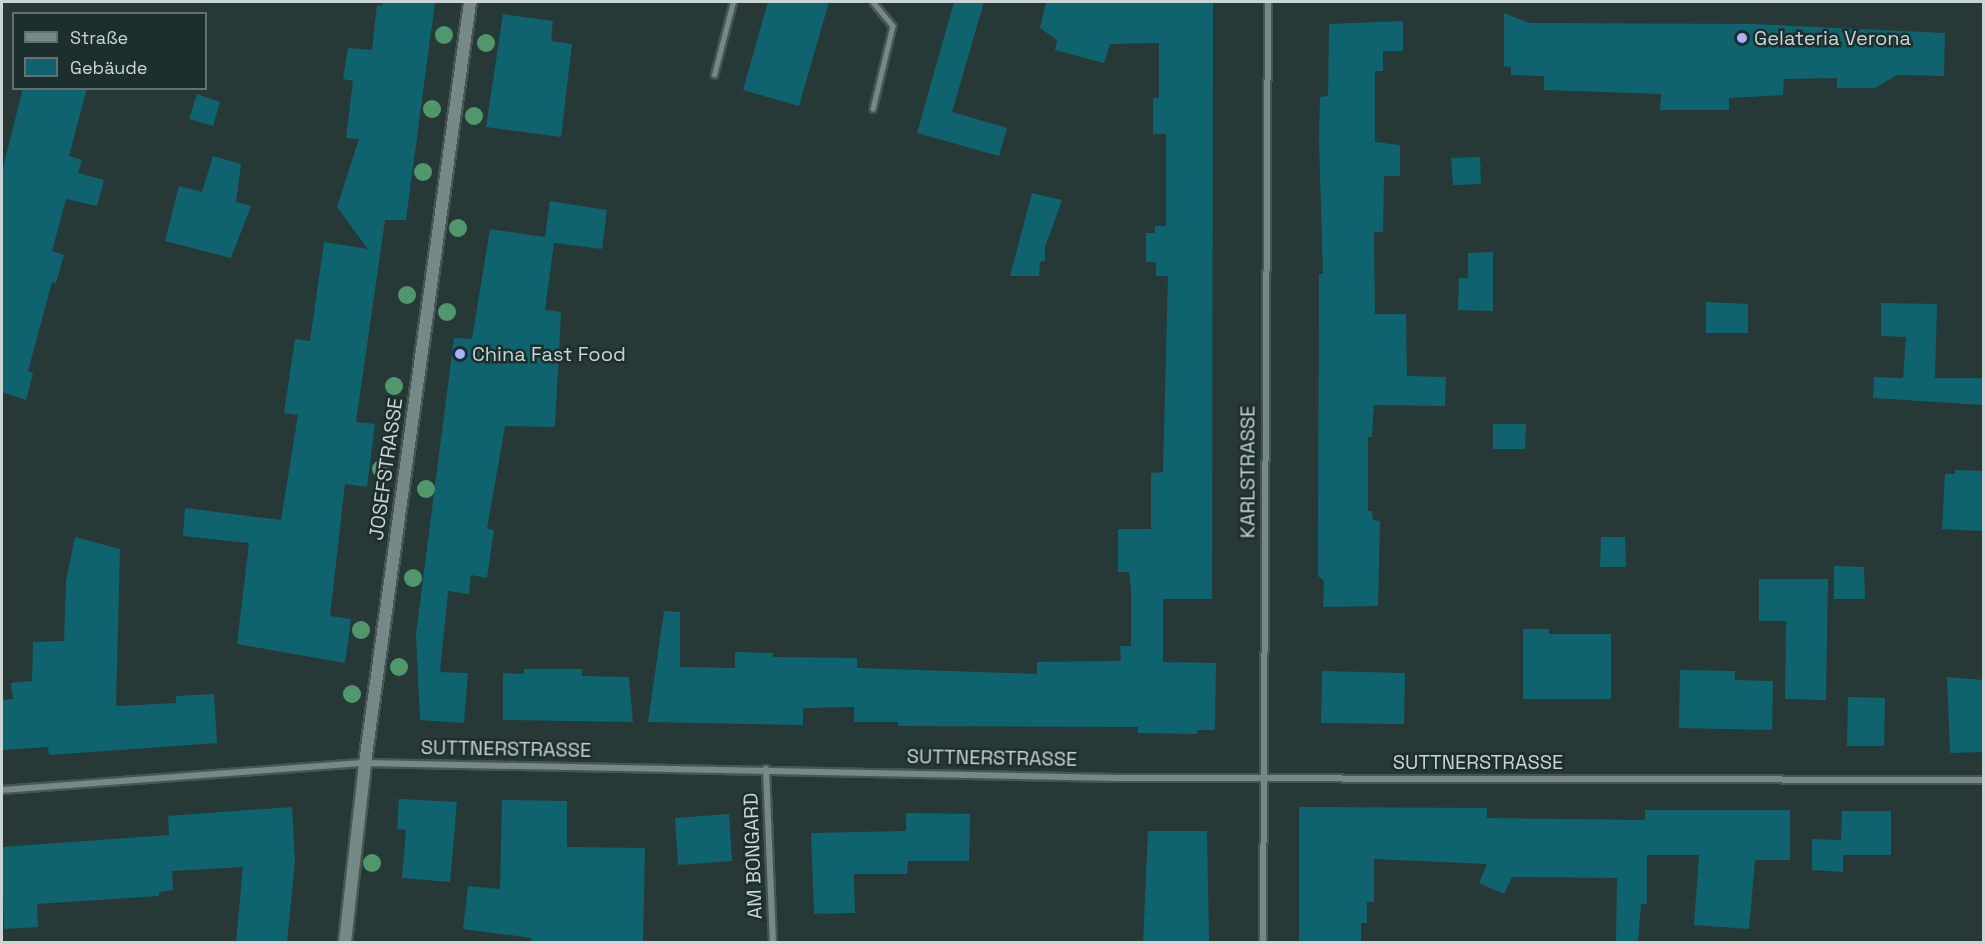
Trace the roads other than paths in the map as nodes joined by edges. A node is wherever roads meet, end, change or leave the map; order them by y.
1 (470, 2) edge
2 (733, 2) edge
3 (873, 2) edge
4 (1268, 2) edge
5 (714, 75) dead end
6 (873, 109) dead end
7 (365, 763) junction
8 (766, 769) junction
9 (1262, 777) junction
10 (1983, 780) edge
11 (2, 790) edge
12 (345, 942) edge
13 (773, 942) edge
14 (1263, 942) edge

1 - 7 street, JOSEFSTRASSE
2 - 5 lane
3 - 6 lane
4 - 9 street, KARLSTRASSE
7 - 8 street, SUTTNERSTRASSE
7 - 11 street, SUTTNERSTRASSE
7 - 12 street, JOSEFSTRASSE
8 - 9 street, SUTTNERSTRASSE
8 - 13 street, AM BONGARD
9 - 10 street, SUTTNERSTRASSE
9 - 14 street, KARLSTRASSE

